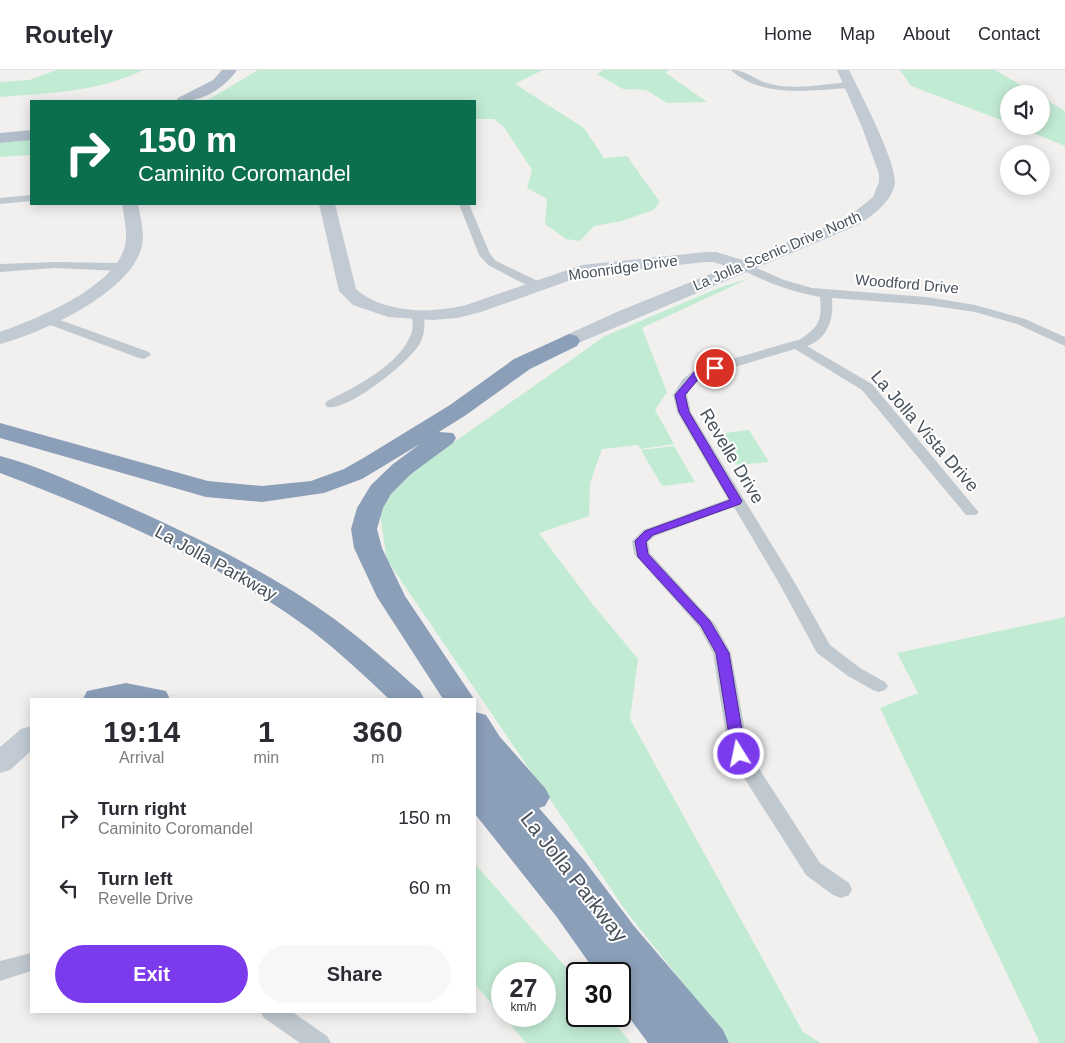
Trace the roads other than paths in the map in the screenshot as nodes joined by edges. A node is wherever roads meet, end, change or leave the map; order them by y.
1 (230, 70) edge
2 (242, 70) edge
3 (735, 70) edge
4 (843, 70) edge
5 (850, 85) junction
6 (185, 100) edge
7 (200, 100) edge
8 (30, 131) edge
9 (0, 134) edge
10 (30, 135) edge
11 (0, 138) edge
12 (30, 198) edge
13 (0, 201) edge
14 (130, 205) edge
15 (327, 205) edge
16 (464, 205) edge
17 (744, 266) junction
18 (120, 267) junction
19 (0, 268) edge
20 (536, 285) junction
21 (826, 294) junction
22 (418, 315) junction
23 (49, 320) junction
24 (0, 338) edge
25 (570, 341) junction
26 (1065, 342) edge
27 (798, 346) junction
28 (144, 355) dead end
29 (332, 404) dead end
30 (0, 430) edge
31 (0, 464) edge
32 (0, 477) edge
33 (736, 501) junction
34 (971, 512) dead end
35 (879, 686) dead end
36 (104, 698) edge
37 (152, 698) edge
38 (381, 698) edge
39 (408, 698) edge
40 (458, 698) edge
41 (476, 725) edge
42 (30, 737) edge
43 (476, 760) edge
44 (0, 763) edge
45 (476, 791) edge
46 (841, 889) dead end
47 (30, 962) edge
48 (620, 962) edge
49 (0, 971) edge
50 (631, 972) edge
51 (631, 979) edge
52 (275, 1013) edge
53 (319, 1043) edge
54 (671, 1043) edge
55 (709, 1043) edge

1 - 6 main road
2 - 7 main road
3 - 5 street
4 - 5 street, La Jolla Scenic Drive North
5 - 17 street, La Jolla Scenic Drive North
8 - 9 main road
10 - 11 main road
12 - 13 street
14 - 18 street
15 - 22 street, Moonridge Drive
16 - 20 street
17 - 20 street, Moonridge Drive
17 - 21 street, Woodford Drive
17 - 25 street, La Jolla Scenic Drive North
18 - 19 street
18 - 23 street
20 - 22 street, Moonridge Drive
21 - 26 street, Woodford Drive
21 - 27 street, Revelle Drive
22 - 29 street
23 - 24 street
23 - 28 street
25 - 30 highway
25 - 40 highway
27 - 33 street, Revelle Drive
27 - 34 street, La Jolla Vista Drive
31 - 39 highway, La Jolla Parkway
32 - 38 highway, La Jolla Parkway
33 - 35 street, Revelle Drive
33 - 46 street
36 - 37 highway
41 - 48 highway
42 - 44 street
43 - 48 highway, La Jolla Parkway
45 - 48 highway, La Jolla Parkway
47 - 49 street
50 - 55 highway, La Jolla Parkway
51 - 54 highway, La Jolla Parkway
52 - 53 street

